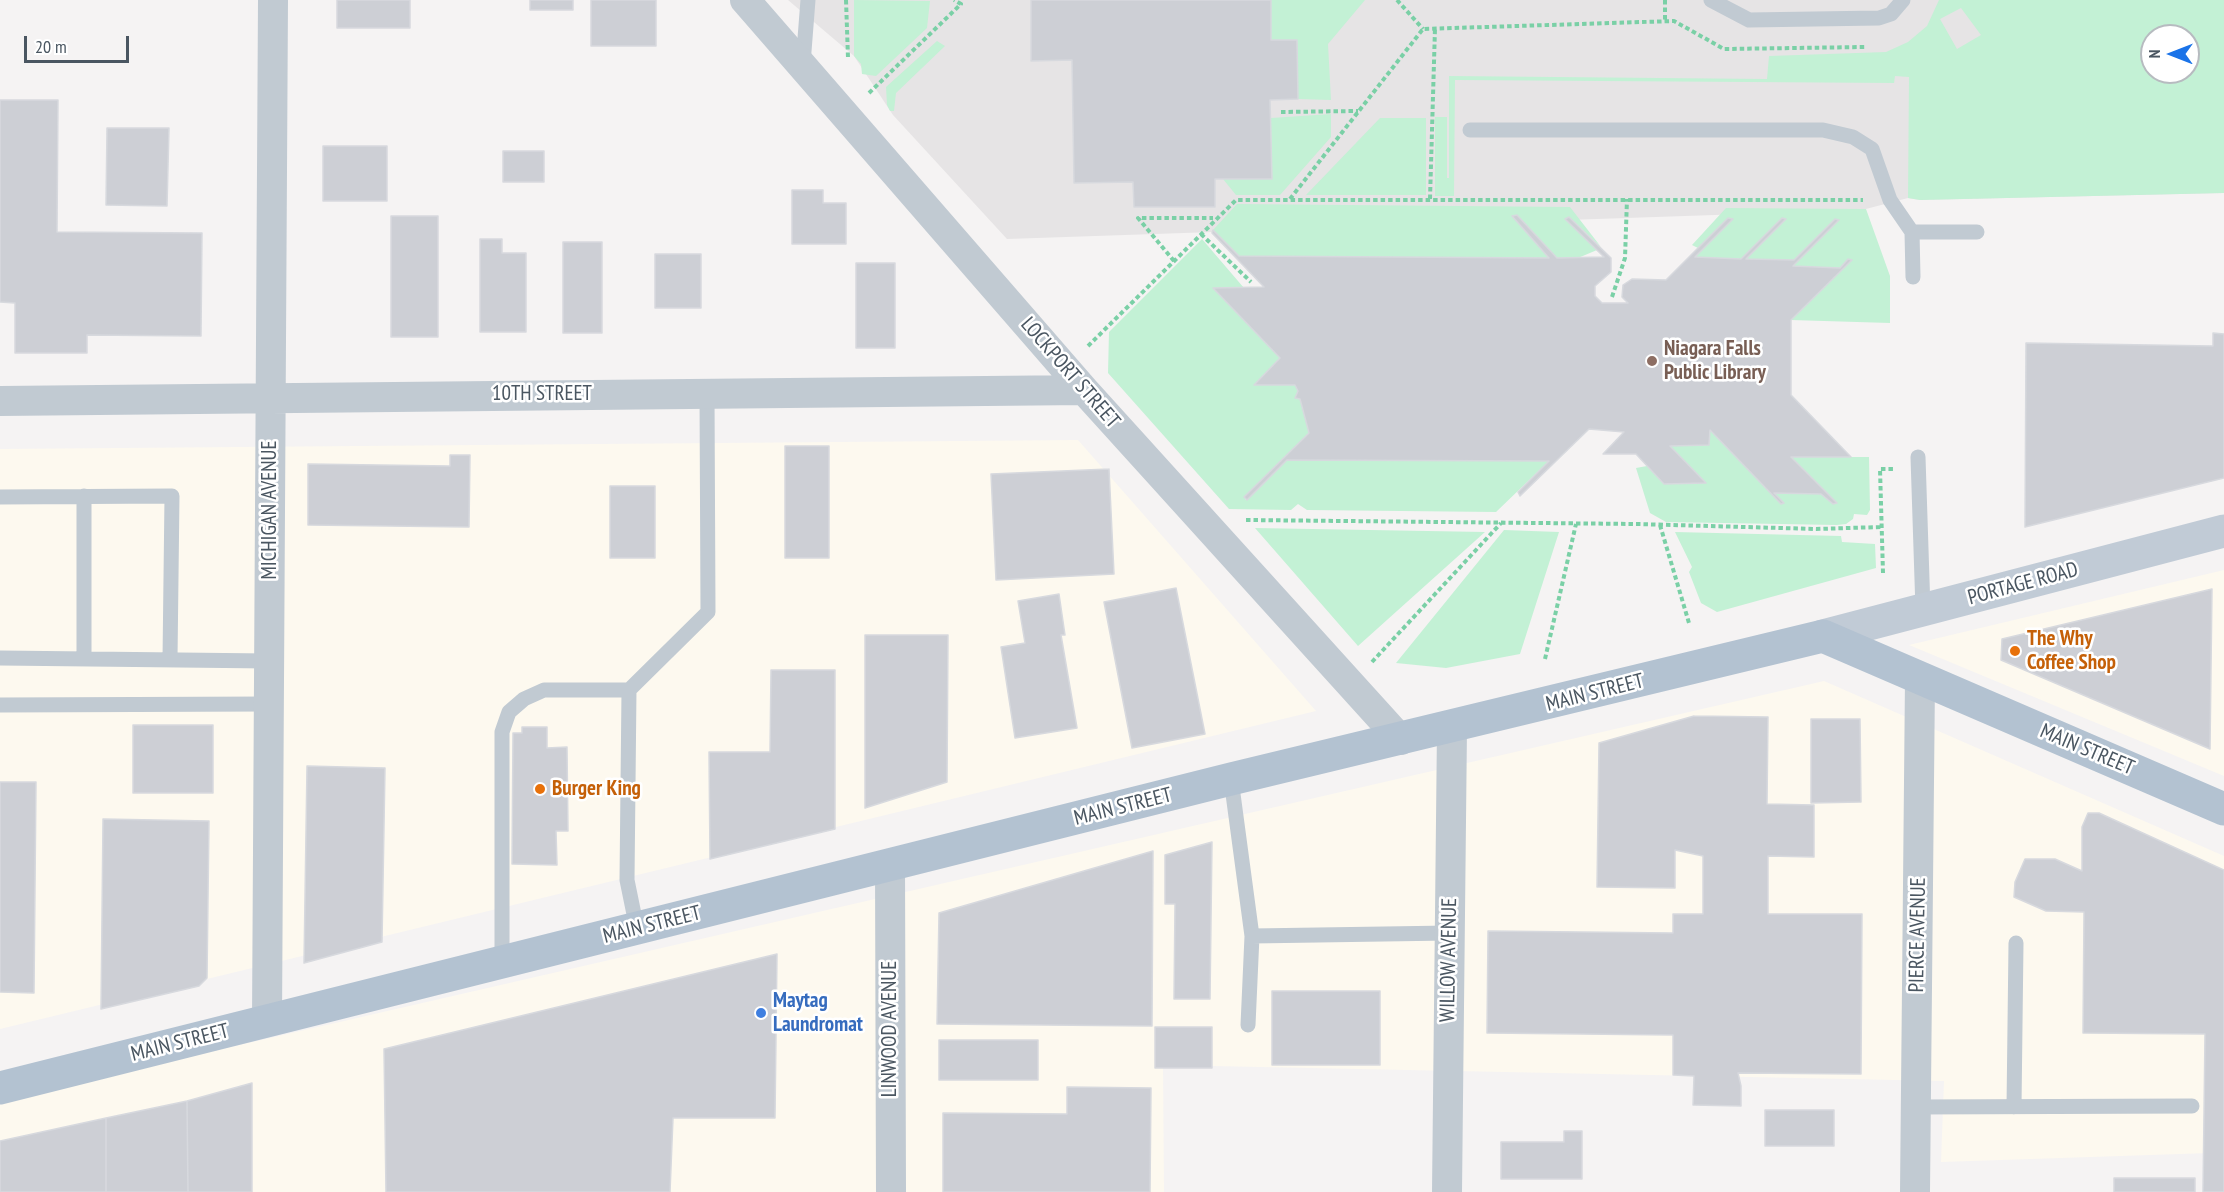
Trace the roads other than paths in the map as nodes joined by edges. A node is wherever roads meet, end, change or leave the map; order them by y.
1 (273, 0) edge
2 (745, 0) edge
3 (808, 0) edge
4 (1711, 0) edge
5 (1903, 0) edge
6 (803, 64) junction
7 (1470, 130) dead end
8 (1912, 232) junction
9 (1977, 232) dead end
10 (1913, 277) dead end
11 (1084, 390) junction
12 (707, 393) junction
13 (271, 396) junction
14 (0, 401) edge
15 (1918, 463) road end
16 (84, 496) junction
17 (0, 497) edge
18 (2224, 531) edge
19 (1923, 610) junction
20 (1822, 636) junction
21 (0, 658) edge
22 (84, 659) junction
23 (170, 659) junction
24 (269, 661) junction
25 (1920, 678) junction
26 (629, 690) junction
27 (269, 704) junction
28 (1, 705) edge
29 (1452, 728) junction
30 (1401, 740) junction
31 (1232, 779) junction
32 (2224, 809) edge
33 (890, 866) junction
34 (637, 929) junction
35 (1450, 933) junction
36 (1252, 936) junction
37 (2016, 943) dead end
38 (502, 962) junction
39 (267, 1021) junction
40 (1248, 1025) dead end
41 (0, 1088) edge
42 (2192, 1106) dead end
43 (1916, 1107) junction
44 (2014, 1107) junction
45 (891, 1192) edge
46 (1447, 1192) edge
47 (1915, 1192) edge

1 - 13 street, MICHIGAN AVENUE
2 - 6 street, LOCKPORT STREET
3 - 6 lane
4 - 5 lane
6 - 11 street, LOCKPORT STREET
7 - 8 lane
8 - 9 lane
8 - 10 lane
11 - 12 street, 10TH STREET
11 - 30 street, LOCKPORT STREET
12 - 13 street, 10TH STREET
12 - 26 lane
13 - 14 street, 10TH STREET
13 - 24 street, MICHIGAN AVENUE
15 - 19 lane
16 - 17 lane
16 - 22 lane
16 - 23 lane
18 - 19 street, PORTAGE ROAD
19 - 20 street, PORTAGE ROAD
20 - 25 main road, MAIN STREET
20 - 29 main road, MAIN STREET
21 - 22 lane
22 - 23 lane
23 - 24 lane
24 - 27 street, MICHIGAN AVENUE
25 - 32 main road, MAIN STREET
25 - 43 street, PIERCE AVENUE
26 - 34 lane
26 - 38 lane
27 - 28 lane
27 - 39 street, MICHIGAN AVENUE
29 - 30 main road, MAIN STREET
29 - 35 street, WILLOW AVENUE
30 - 31 main road, MAIN STREET
31 - 33 main road, MAIN STREET
31 - 36 lane
33 - 34 main road, MAIN STREET
33 - 45 street, LINWOOD AVENUE
34 - 38 main road, MAIN STREET
35 - 36 lane
35 - 46 street, WILLOW AVENUE
36 - 40 lane
37 - 44 lane
38 - 39 main road, MAIN STREET
39 - 41 main road, MAIN STREET
42 - 44 lane
43 - 44 lane
43 - 47 street, PIERCE AVENUE

